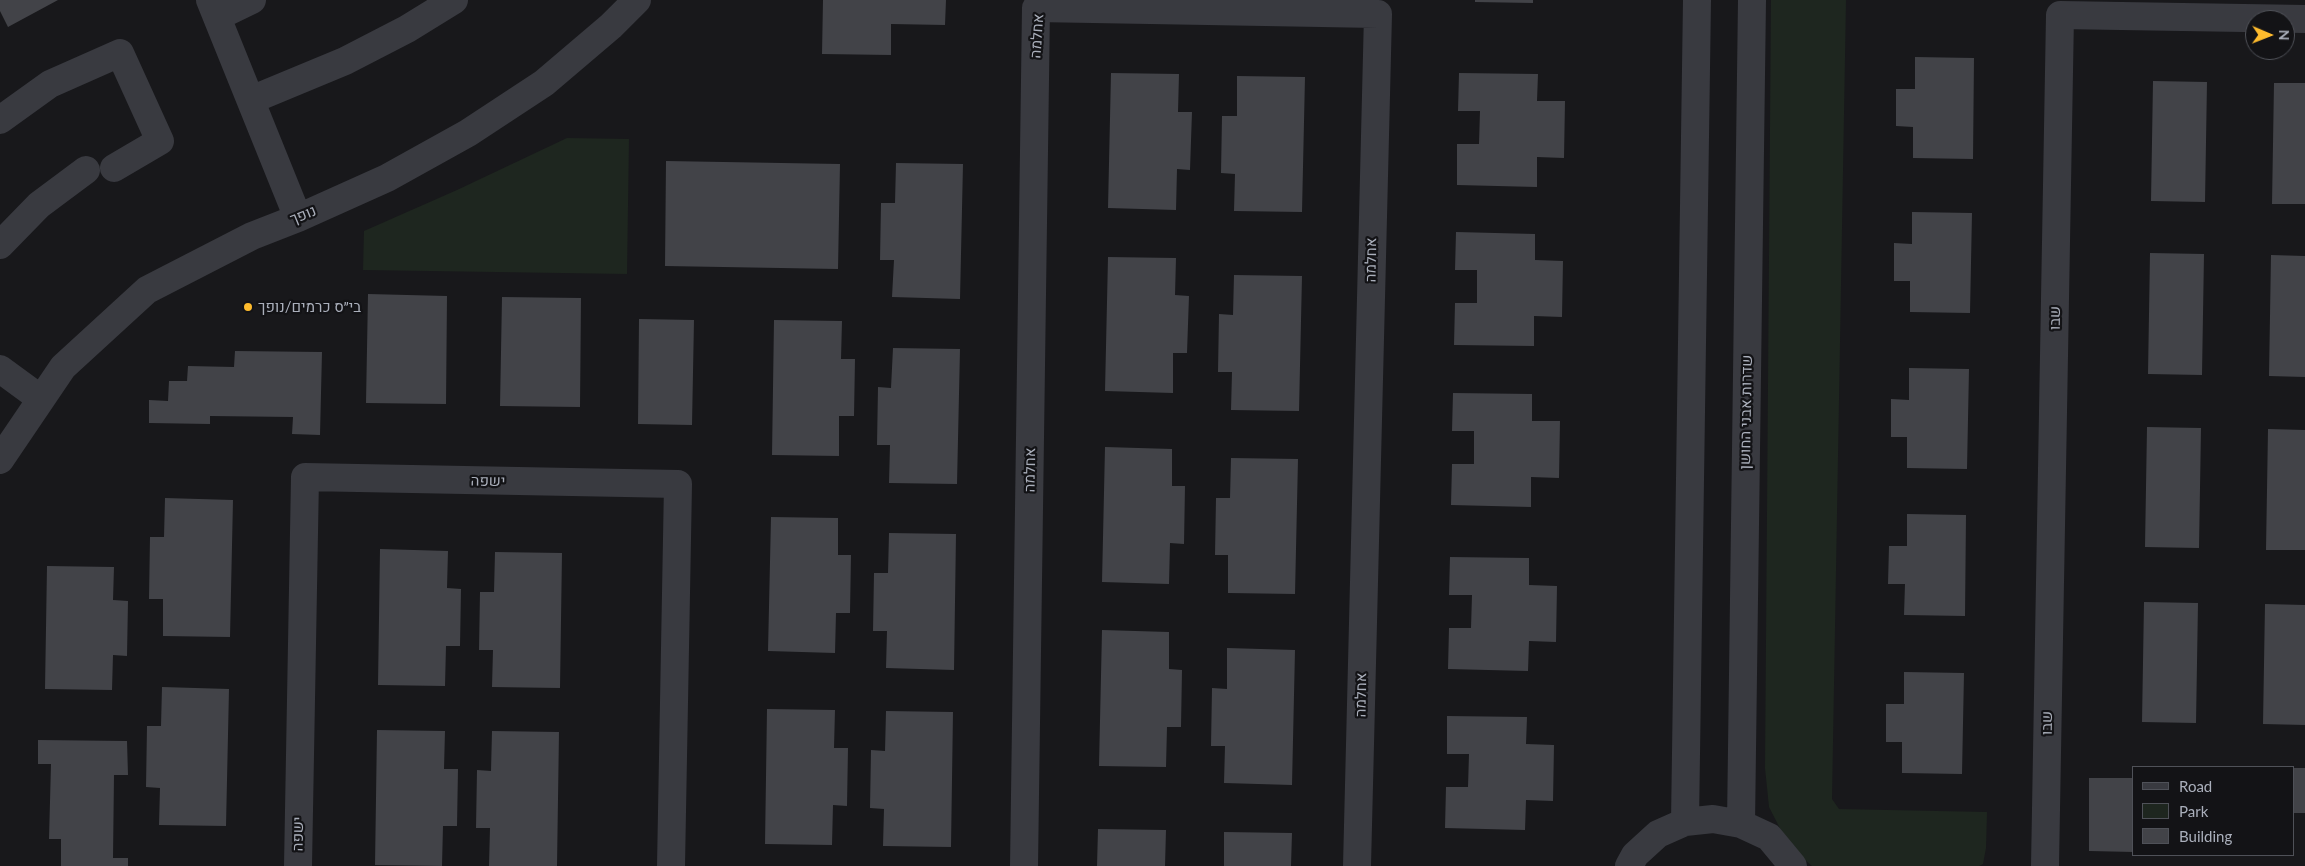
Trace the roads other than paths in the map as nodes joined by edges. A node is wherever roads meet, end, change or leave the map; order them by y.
1 (252, 0) edge
2 (454, 0) edge
3 (1697, 0) edge
4 (1752, 0) edge
5 (630, 2) edge
6 (214, 8) edge
7 (2305, 20) edge
8 (251, 100) junction
9 (0, 120) edge
10 (114, 168) dead end
11 (86, 170) dead end
12 (298, 218) junction
13 (0, 245) edge
14 (0, 368) edge
15 (41, 399) junction
16 (0, 460) edge
17 (1685, 822) junction
18 (1741, 824) junction
19 (298, 866) edge
20 (671, 866) edge
21 (1024, 866) edge
22 (1357, 866) edge
23 (1629, 866) edge
24 (1793, 866) edge
25 (2045, 866) edge

1 - 6 street
2 - 8 street
3 - 17 street
4 - 18 street, שדרות אבני החושן
5 - 12 street, נופך
6 - 8 street
7 - 25 street, שבו
8 - 12 street
9 - 10 street
11 - 13 street
12 - 15 street, נופך
14 - 15 street
15 - 16 street, נופך
17 - 18 street
17 - 23 street
18 - 24 street
19 - 20 street, ישפה
21 - 22 street, אחלמה

